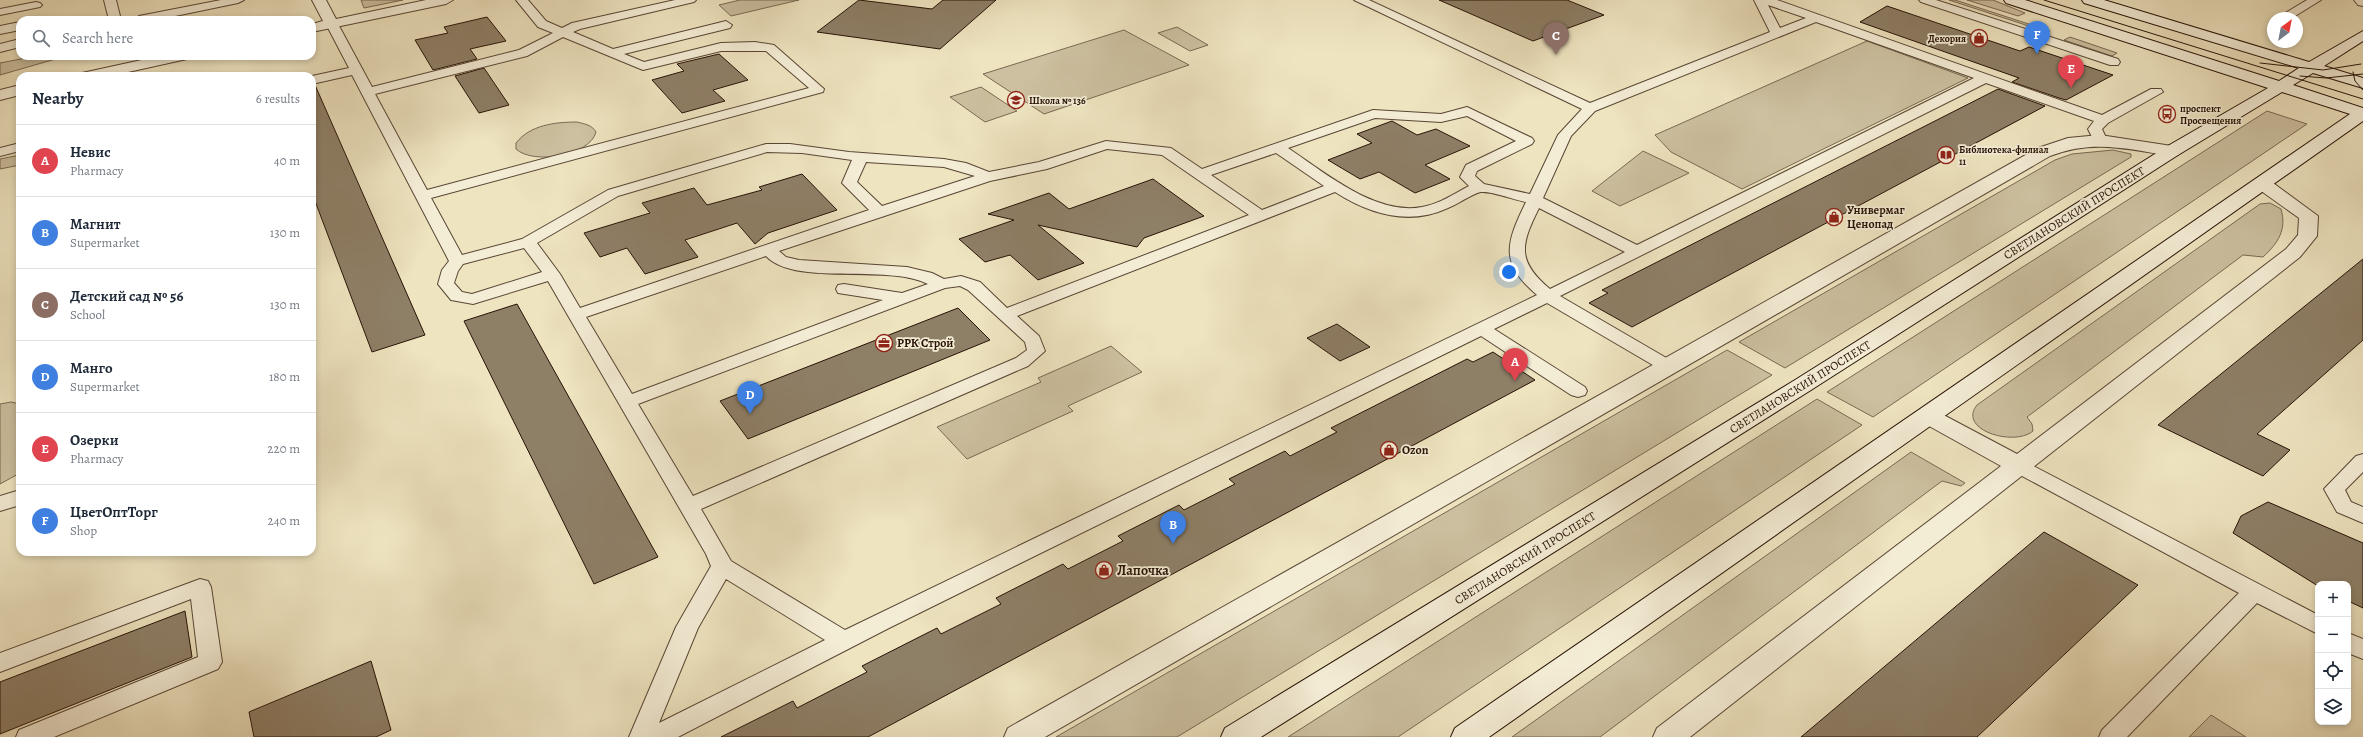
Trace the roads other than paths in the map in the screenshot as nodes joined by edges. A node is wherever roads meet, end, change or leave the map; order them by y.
1 (110, 0) edge
2 (178, 0) edge
3 (238, 0) edge
4 (319, 0) edge
5 (446, 0) edge
6 (522, 0) edge
7 (690, 0) edge
8 (1360, 0) edge
9 (1760, 0) edge
10 (1766, 0) edge
11 (1924, 0) edge
12 (2011, 0) edge
13 (2089, 0) edge
14 (2315, 0) edge
15 (2361, 0) edge
16 (2363, 2) edge
17 (35, 3) edge
18 (182, 11) junction
19 (0, 12) edge
20 (2294, 12) edge
21 (37, 16) edge
22 (114, 16) edge
23 (158, 16) edge
24 (1816, 18) junction
25 (332, 24) junction
26 (726, 26) dead end
27 (16, 27) edge
28 (316, 27) edge
29 (0, 30) edge
30 (562, 33) junction
31 (1777, 33) junction
32 (2363, 35) edge
33 (16, 45) edge
34 (0, 48) edge
35 (611, 53) junction
36 (163, 60) edge
37 (2114, 62) dead end
38 (643, 66) junction
39 (2310, 68) junction
40 (356, 70) junction
41 (107, 72) edge
42 (652, 77) dead end
43 (1985, 78) junction
44 (316, 79) edge
45 (2363, 84) edge
46 (2281, 86) junction
47 (16, 91) edge
48 (368, 92) junction
49 (2156, 92) dead end
50 (0, 95) edge
51 (1590, 108) junction
52 (2363, 113) edge
53 (2102, 130) junction
54 (1527, 141) junction
55 (16, 148) edge
56 (1278, 148) junction
57 (1557, 149) junction
58 (2172, 151) junction
59 (0, 152) edge
60 (861, 157) junction
61 (1200, 174) junction
62 (987, 177) junction
63 (2263, 184) junction
64 (1337, 186) junction
65 (1479, 187) junction
66 (423, 196) junction
67 (1535, 200) junction
68 (880, 212) junction
69 (1259, 215) junction
70 (528, 242) junction
71 (768, 250) junction
72 (1636, 251) junction
73 (457, 261) junction
74 (552, 274) junction
75 (942, 284) junction
76 (844, 289) dead end
77 (1548, 296) junction
78 (902, 298) junction
79 (1006, 314) junction
80 (576, 315) junction
81 (1482, 329) junction
82 (1669, 367) junction
83 (1578, 391) dead end
84 (627, 402) junction
85 (1928, 416) junction
86 (2363, 461) edge
87 (2018, 464) junction
88 (16, 499) edge
89 (0, 504) edge
90 (689, 506) junction
91 (2363, 516) edge
92 (722, 566) junction
93 (2254, 591) junction
94 (2315, 623) edge
95 (845, 640) junction
96 (2351, 644) edge
97 (2363, 650) edge
98 (0, 663) edge
99 (28, 737) edge
100 (641, 737) edge
101 (655, 737) edge
102 (1019, 737) edge
103 (1236, 737) edge
104 (1466, 737) edge
105 (1668, 737) edge
106 (2111, 737) edge

1 - 22 lane
2 - 18 lane
3 - 18 lane
4 - 25 main road
5 - 25 main road
6 - 30 lane
7 - 30 lane
8 - 51 lane
9 - 31 lane
10 - 24 lane
11 - 37 lane
12 - 46 main road
13 - 39 main road
14 - 20 lane
15 - 16 main road
17 - 19 lane
17 - 21 lane
18 - 23 lane
24 - 31 lane
24 - 43 lane
25 - 28 main road
25 - 40 lane
26 - 35 lane
27 - 29 lane
30 - 35 lane
30 - 48 lane
31 - 51 lane
32 - 39 main road, СВЕТЛАНОВСКИЙ ПРОСПЕКТ
33 - 34 lane
35 - 38 lane
36 - 41 main road
38 - 42 lane
38 - 66 lane
39 - 45 main road
39 - 46 main road, СВЕТЛАНОВСКИЙ ПРОСПЕКТ
40 - 44 lane
40 - 48 lane
43 - 53 lane
43 - 72 lane
46 - 52 main road
46 - 58 main road, СВЕТЛАНОВСКИЙ ПРОСПЕКТ
47 - 50 main road
48 - 66 lane
49 - 53 lane
51 - 57 lane
52 - 63 main road
53 - 58 main road
53 - 82 main road
54 - 56 lane
54 - 57 lane
54 - 65 lane
55 - 59 lane
56 - 61 lane
56 - 64 lane
57 - 67 lane
58 - 103 main road, СВЕТЛАНОВСКИЙ ПРОСПЕКТ
60 - 62 lane
60 - 68 lane
60 - 70 lane
61 - 62 lane
61 - 69 lane
62 - 68 lane
63 - 85 main road
63 - 87 main road
64 - 65 lane
64 - 69 lane
65 - 67 lane
66 - 73 lane
67 - 72 lane
67 - 77 lane
68 - 71 lane
69 - 79 lane
70 - 73 lane
70 - 74 lane
71 - 75 lane
71 - 80 lane
72 - 77 lane
73 - 74 lane
74 - 80 lane
75 - 78 lane
75 - 79 lane
76 - 78 lane
77 - 81 lane
77 - 82 lane
78 - 84 lane
79 - 90 lane
80 - 84 lane
81 - 83 lane
81 - 95 lane
82 - 102 main road
84 - 90 lane
85 - 87 main road
85 - 104 main road
86 - 91 lane
87 - 93 lane
87 - 105 main road
88 - 89 lane
90 - 92 lane
92 - 95 lane
92 - 100 lane
93 - 94 lane
93 - 106 lane
95 - 101 lane
96 - 97 lane
98 - 99 lane

